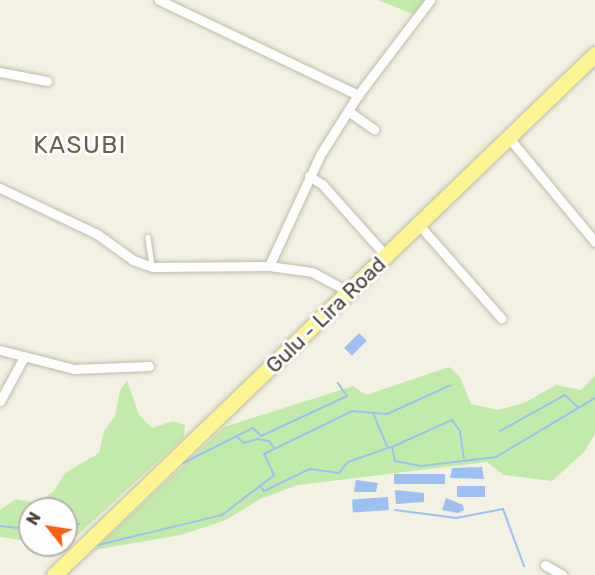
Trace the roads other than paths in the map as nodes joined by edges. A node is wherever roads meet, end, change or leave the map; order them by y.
1 (159, 0) edge
2 (430, 0) edge
3 (595, 54) edge
4 (0, 72) edge
5 (47, 81) dead end
6 (358, 94) junction
7 (348, 111) junction
8 (374, 129) dead end
9 (508, 138) junction
10 (309, 176) junction
11 (0, 188) edge
12 (420, 226) junction
13 (147, 237) dead end
14 (595, 242) edge
15 (387, 257) junction
16 (270, 266) junction
17 (152, 267) junction
18 (351, 292) junction
19 (501, 318) dead end
20 (0, 350) edge
21 (24, 357) junction
22 (149, 366) dead end
23 (0, 401) edge
24 (545, 565) dead end
25 (54, 575) edge
26 (562, 575) edge

1 - 6 street
2 - 6 street
3 - 9 main road, Gulu - Lira Road
4 - 5 street
6 - 7 street
7 - 8 street
7 - 10 street
9 - 12 main road, Gulu - Lira Road
9 - 14 street
10 - 15 street
10 - 16 street
11 - 17 street
12 - 15 main road, Gulu - Lira Road
12 - 19 street
13 - 17 lane
15 - 18 main road, Gulu - Lira Road
16 - 17 street
16 - 18 street
18 - 25 main road, Gulu - Lira Road
20 - 21 street
21 - 22 street
21 - 23 street
24 - 26 street

